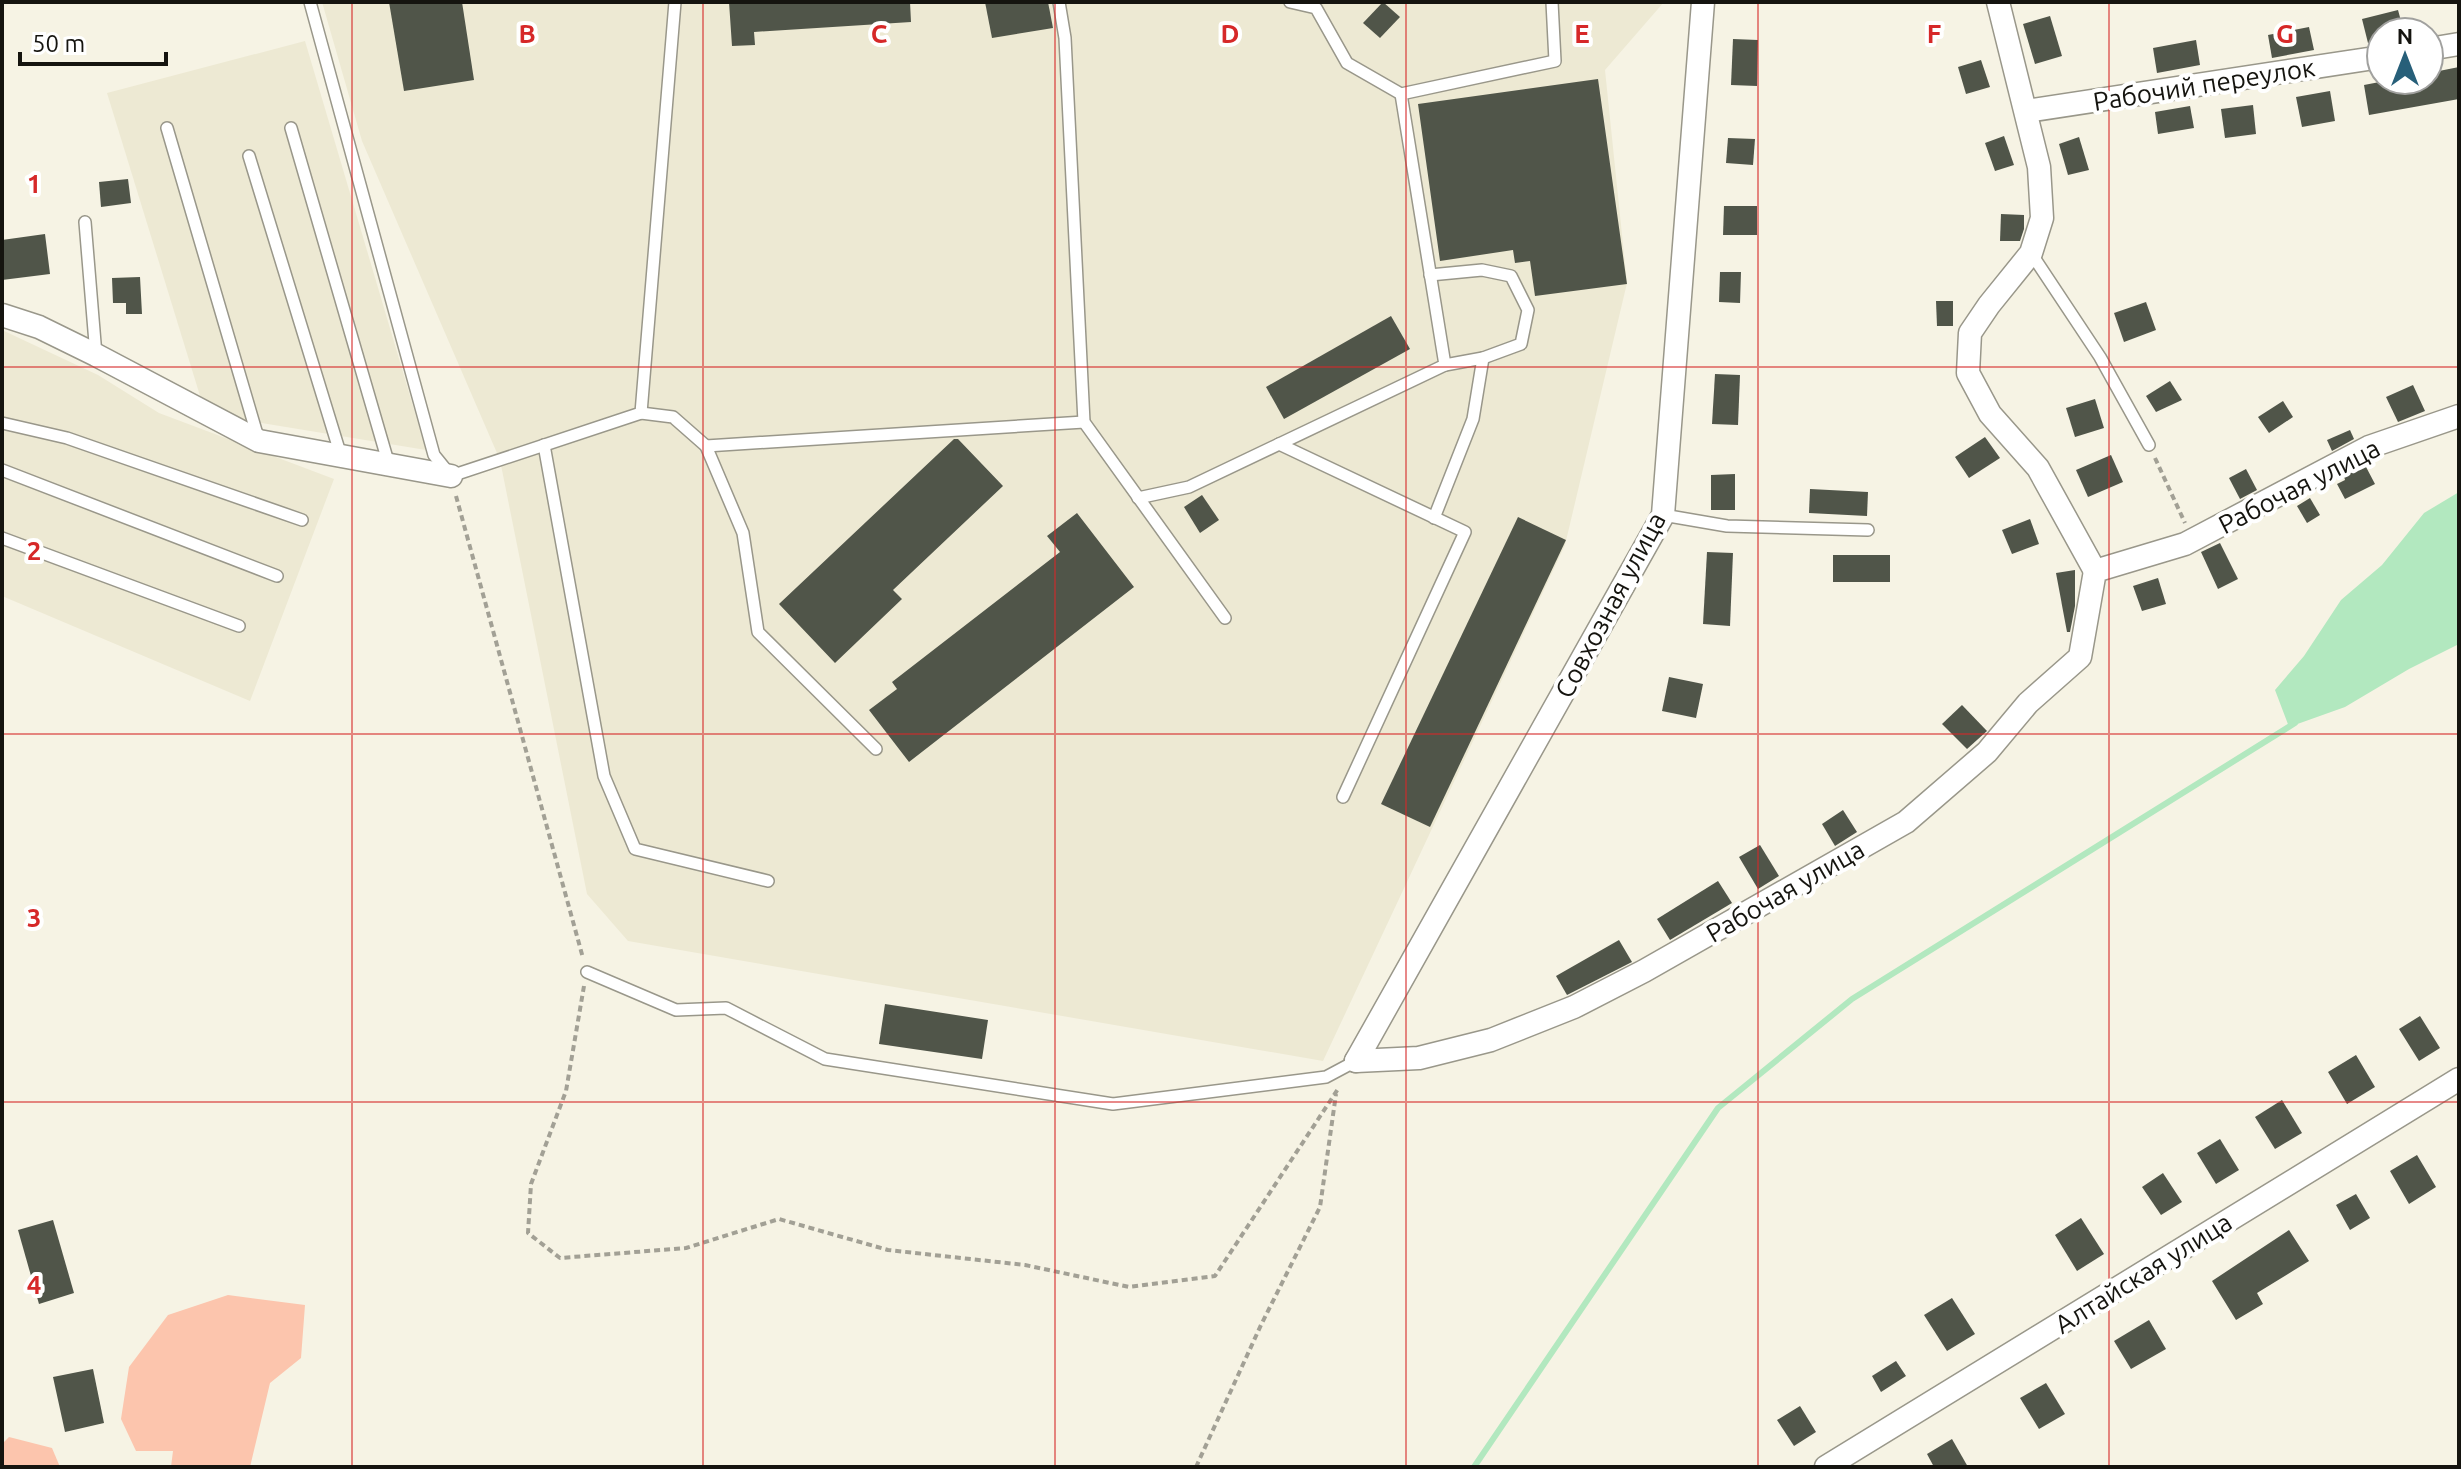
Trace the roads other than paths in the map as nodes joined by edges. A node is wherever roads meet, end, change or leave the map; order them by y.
1 (310, 2) edge
2 (675, 2) edge
3 (1059, 2) edge
4 (1290, 2) edge
5 (1552, 2) edge
6 (1703, 2) edge
7 (1998, 2) edge
8 (2365, 59) edge
9 (1401, 94) junction
10 (2027, 111) junction
11 (167, 128) dead end
12 (291, 128) dead end
13 (249, 156) dead end
14 (85, 222) dead end
15 (2031, 253) junction
16 (1430, 275) junction
17 (2, 315) edge
18 (96, 355) junction
19 (1483, 358) junction
20 (1445, 365) junction
21 (641, 413) junction
22 (2459, 416) edge
23 (1084, 422) junction
24 (2, 423) edge
25 (259, 441) junction
26 (1279, 444) junction
27 (544, 445) junction
28 (2149, 445) road end
29 (706, 446) junction
30 (341, 456) junction
31 (389, 465) junction
32 (2, 470) edge
33 (451, 476) junction
34 (1138, 498) junction
35 (1663, 515) junction
36 (1434, 518) junction
37 (302, 520) dead end
38 (1868, 530) dead end
39 (2, 538) edge
40 (2095, 571) junction
41 (277, 576) dead end
42 (1225, 618) dead end
43 (239, 626) dead end
44 (876, 749) dead end
45 (1343, 797) dead end
46 (768, 881) dead end
47 (587, 972) road end
48 (1356, 1061) junction
49 (2459, 1079) edge
50 (1826, 1467) edge

1 - 33 lane
2 - 21 lane
3 - 23 lane
4 - 9 lane
5 - 9 lane
6 - 35 street, Совхозная улица
7 - 10 street
8 - 10 street, Рабочий переулок
9 - 16 lane
10 - 15 street
11 - 25 lane
12 - 31 lane
13 - 30 lane
14 - 18 lane
15 - 28 lane
15 - 40 street
16 - 19 lane
16 - 20 lane
17 - 18 street
18 - 25 street
19 - 20 lane
19 - 36 lane
20 - 26 lane
21 - 27 lane
21 - 29 lane
22 - 40 street, Рабочая улица
23 - 29 lane
23 - 34 lane
24 - 37 lane
25 - 30 street
26 - 34 lane
26 - 36 lane
27 - 33 lane
27 - 46 lane
29 - 44 lane
30 - 31 street
31 - 33 street
32 - 41 lane
34 - 42 lane
35 - 38 lane
35 - 48 street, Совхозная улица
36 - 45 lane
39 - 43 lane
40 - 48 street, Рабочая улица
47 - 48 lane
49 - 50 street, Алтайская улица

